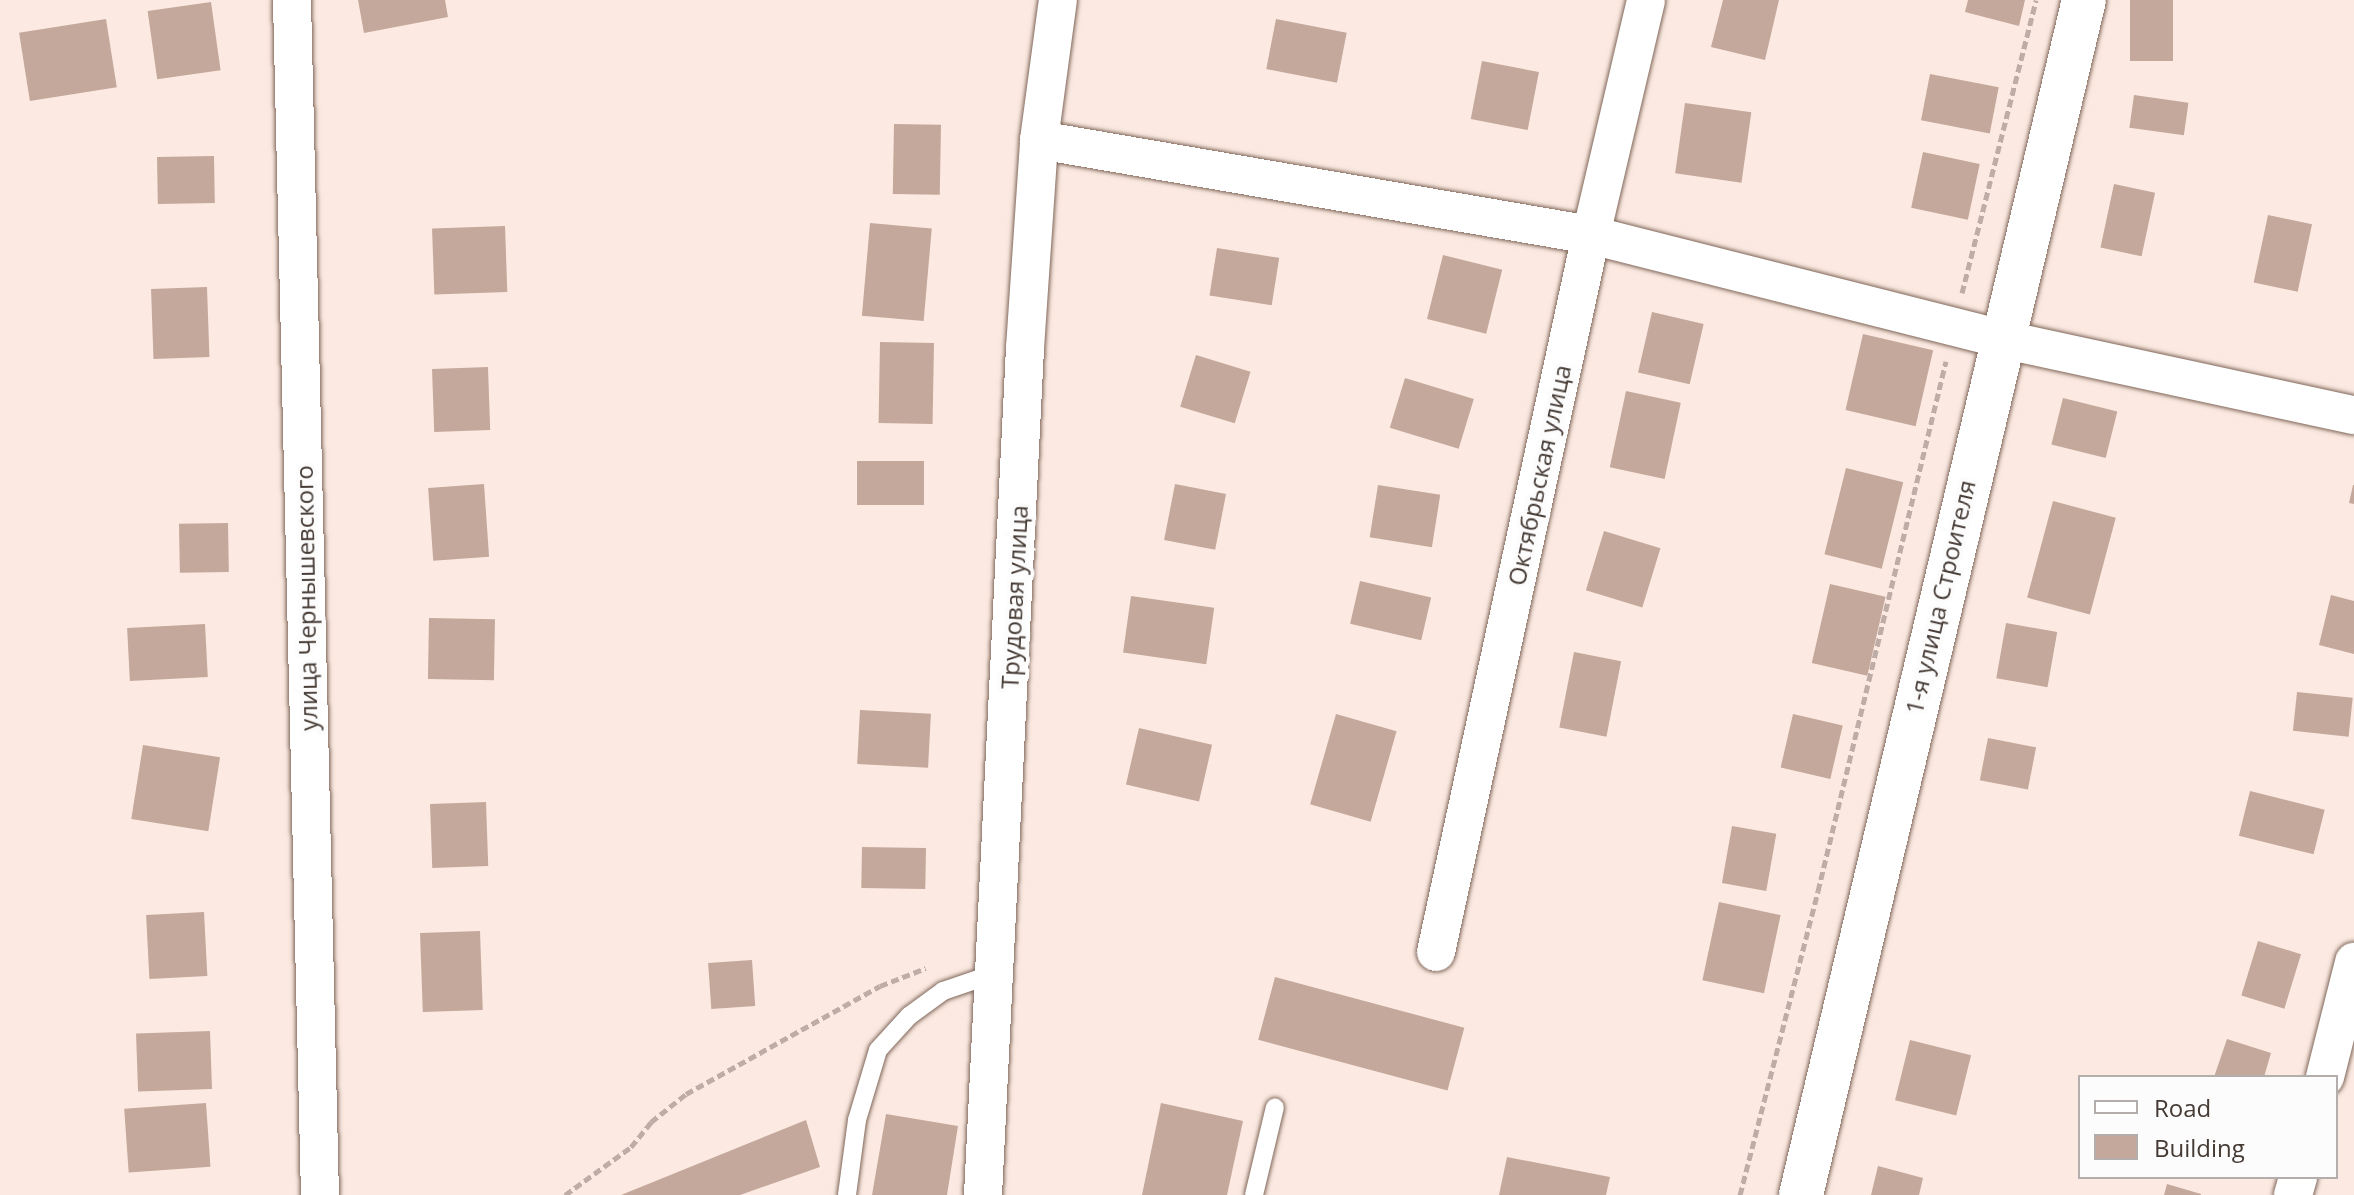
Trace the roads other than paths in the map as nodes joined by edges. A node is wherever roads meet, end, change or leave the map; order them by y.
1 (292, 0) edge
2 (1058, 0) edge
3 (1646, 0) edge
4 (2084, 0) edge
5 (1039, 140) junction
6 (1591, 235) junction
7 (2001, 339) junction
8 (2354, 415) edge
9 (1436, 952) dead end
10 (2354, 962) edge
11 (996, 973) junction
12 (2326, 1075) edge
13 (1275, 1107) dead end
14 (848, 1192) edge
15 (320, 1195) edge
16 (830, 1195) edge
17 (983, 1195) edge
18 (1254, 1195) edge
19 (1801, 1195) edge

1 - 15 street, улица Чернышевского
2 - 5 street, Трудовая улица
3 - 6 street, Октябрьская улица
4 - 7 street, 1-я улица Строителя
5 - 6 street
5 - 11 street, Трудовая улица
6 - 7 street
6 - 9 street, Октябрьская улица
7 - 8 street
7 - 19 street, 1-я улица Строителя
10 - 12 street
11 - 14 lane
11 - 17 street, Трудовая улица
13 - 18 lane
14 - 16 lane

